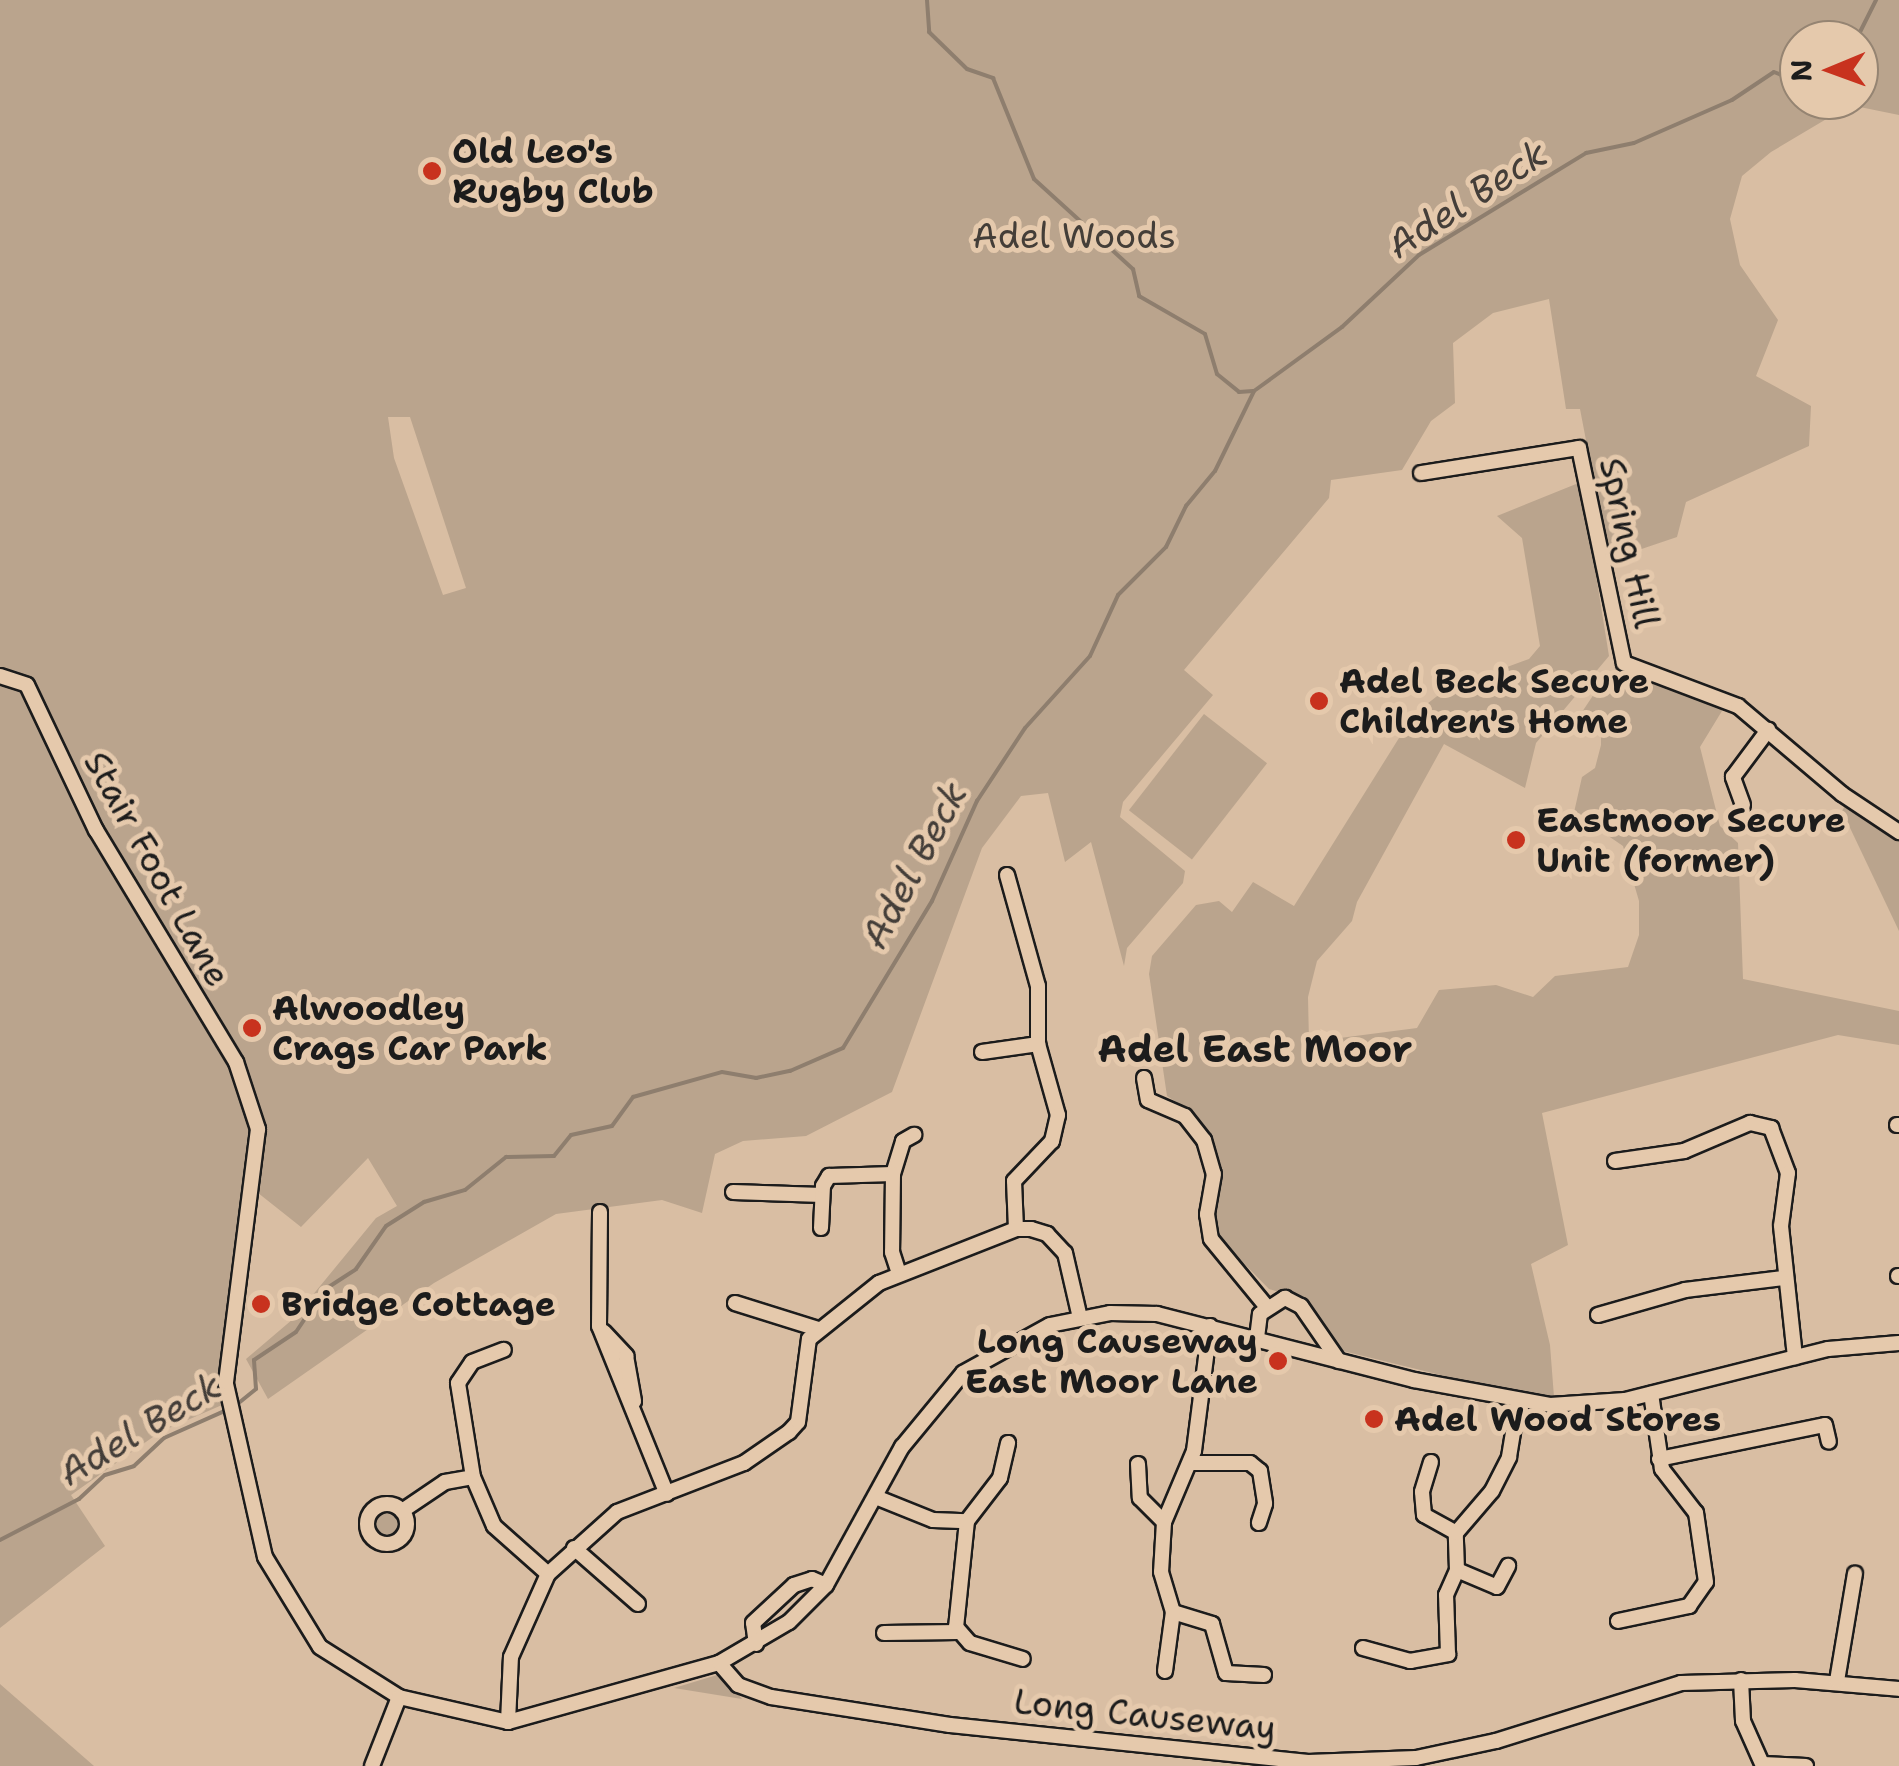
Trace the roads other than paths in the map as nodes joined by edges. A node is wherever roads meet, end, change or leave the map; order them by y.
1 (1420, 473) dead end
2 (0, 676) edge
3 (1768, 730) junction
4 (1743, 805) dead end
5 (1899, 832) edge
6 (1007, 874) dead end
7 (1038, 1044) junction
8 (982, 1052) dead end
9 (1144, 1078) dead end
10 (914, 1135) dead end
11 (1616, 1161) dead end
12 (893, 1174) junction
13 (733, 1192) dead end
14 (822, 1196) junction
15 (600, 1212) dead end
16 (820, 1228) dead end
17 (1016, 1229) junction
18 (899, 1273) junction
19 (1784, 1278) junction
20 (735, 1303) dead end
21 (1266, 1306) junction
22 (1598, 1315) dead end
23 (1080, 1318) junction
24 (1210, 1326) junction
25 (818, 1329) junction
26 (1256, 1338) junction
27 (1899, 1343) edge
28 (504, 1350) dead end
29 (1796, 1357) junction
30 (1339, 1360) junction
31 (1651, 1394) junction
32 (1518, 1402) junction
33 (1829, 1442) dead end
34 (1008, 1444) dead end
35 (1659, 1459) junction
36 (1192, 1462) junction
37 (1431, 1462) dead end
38 (1138, 1464) dead end
39 (473, 1477) junction
40 (667, 1494) junction
41 (878, 1498) junction
42 (402, 1510) dead end
43 (967, 1521) junction
44 (1164, 1522) junction
45 (1258, 1523) dead end
46 (1456, 1532) junction
47 (574, 1548) junction
48 (1508, 1566) dead end
49 (1457, 1570) junction
50 (1856, 1572) dead end
51 (548, 1574) junction
52 (826, 1585) junction
53 (638, 1604) dead end
54 (1173, 1612) junction
55 (1618, 1621) dead end
56 (958, 1632) junction
57 (884, 1633) dead end
58 (756, 1644) junction
59 (1363, 1648) dead end
60 (1024, 1659) dead end
61 (718, 1663) junction
62 (1165, 1671) dead end
63 (1264, 1675) dead end
64 (1741, 1680) junction
65 (1837, 1681) junction
66 (1899, 1689) edge
67 (399, 1696) junction
68 (508, 1722) junction
69 (1763, 1765) edge
70 (372, 1766) edge
71 (1806, 1766) edge

1 - 3 street, Spring Hill
2 - 67 street, Stair Foot Lane
3 - 4 street
3 - 5 street, Spring Hill
6 - 7 street
7 - 8 street
7 - 17 street
9 - 21 street
10 - 12 street
11 - 19 street
12 - 14 street
12 - 18 street
13 - 14 street
14 - 16 street
15 - 40 street
17 - 18 street
17 - 23 street
18 - 25 street
19 - 22 street
19 - 29 street
20 - 25 street
21 - 26 street
21 - 30 street
23 - 24 street
23 - 41 street
24 - 26 street
24 - 36 street
25 - 40 street
26 - 30 street
27 - 29 street
28 - 39 street
29 - 31 street
30 - 32 street
31 - 32 street
31 - 35 street
32 - 46 street
33 - 35 street
34 - 43 street
35 - 55 street
36 - 44 street
36 - 45 street
37 - 46 street
38 - 44 street
39 - 42 street
39 - 51 street
40 - 47 street
41 - 43 street
41 - 52 street
43 - 56 street
44 - 54 street
46 - 49 street
47 - 51 street
47 - 53 street
48 - 49 street
49 - 59 street
50 - 65 street
51 - 68 street
52 - 58 street
52 - 58 street
54 - 62 street
54 - 63 street
56 - 57 street
56 - 60 street
58 - 61 street
61 - 64 street, Long Causeway
61 - 68 street
64 - 65 street, Long Causeway
64 - 69 street
65 - 66 street, Long Causeway
67 - 68 street
67 - 70 street
69 - 71 street

